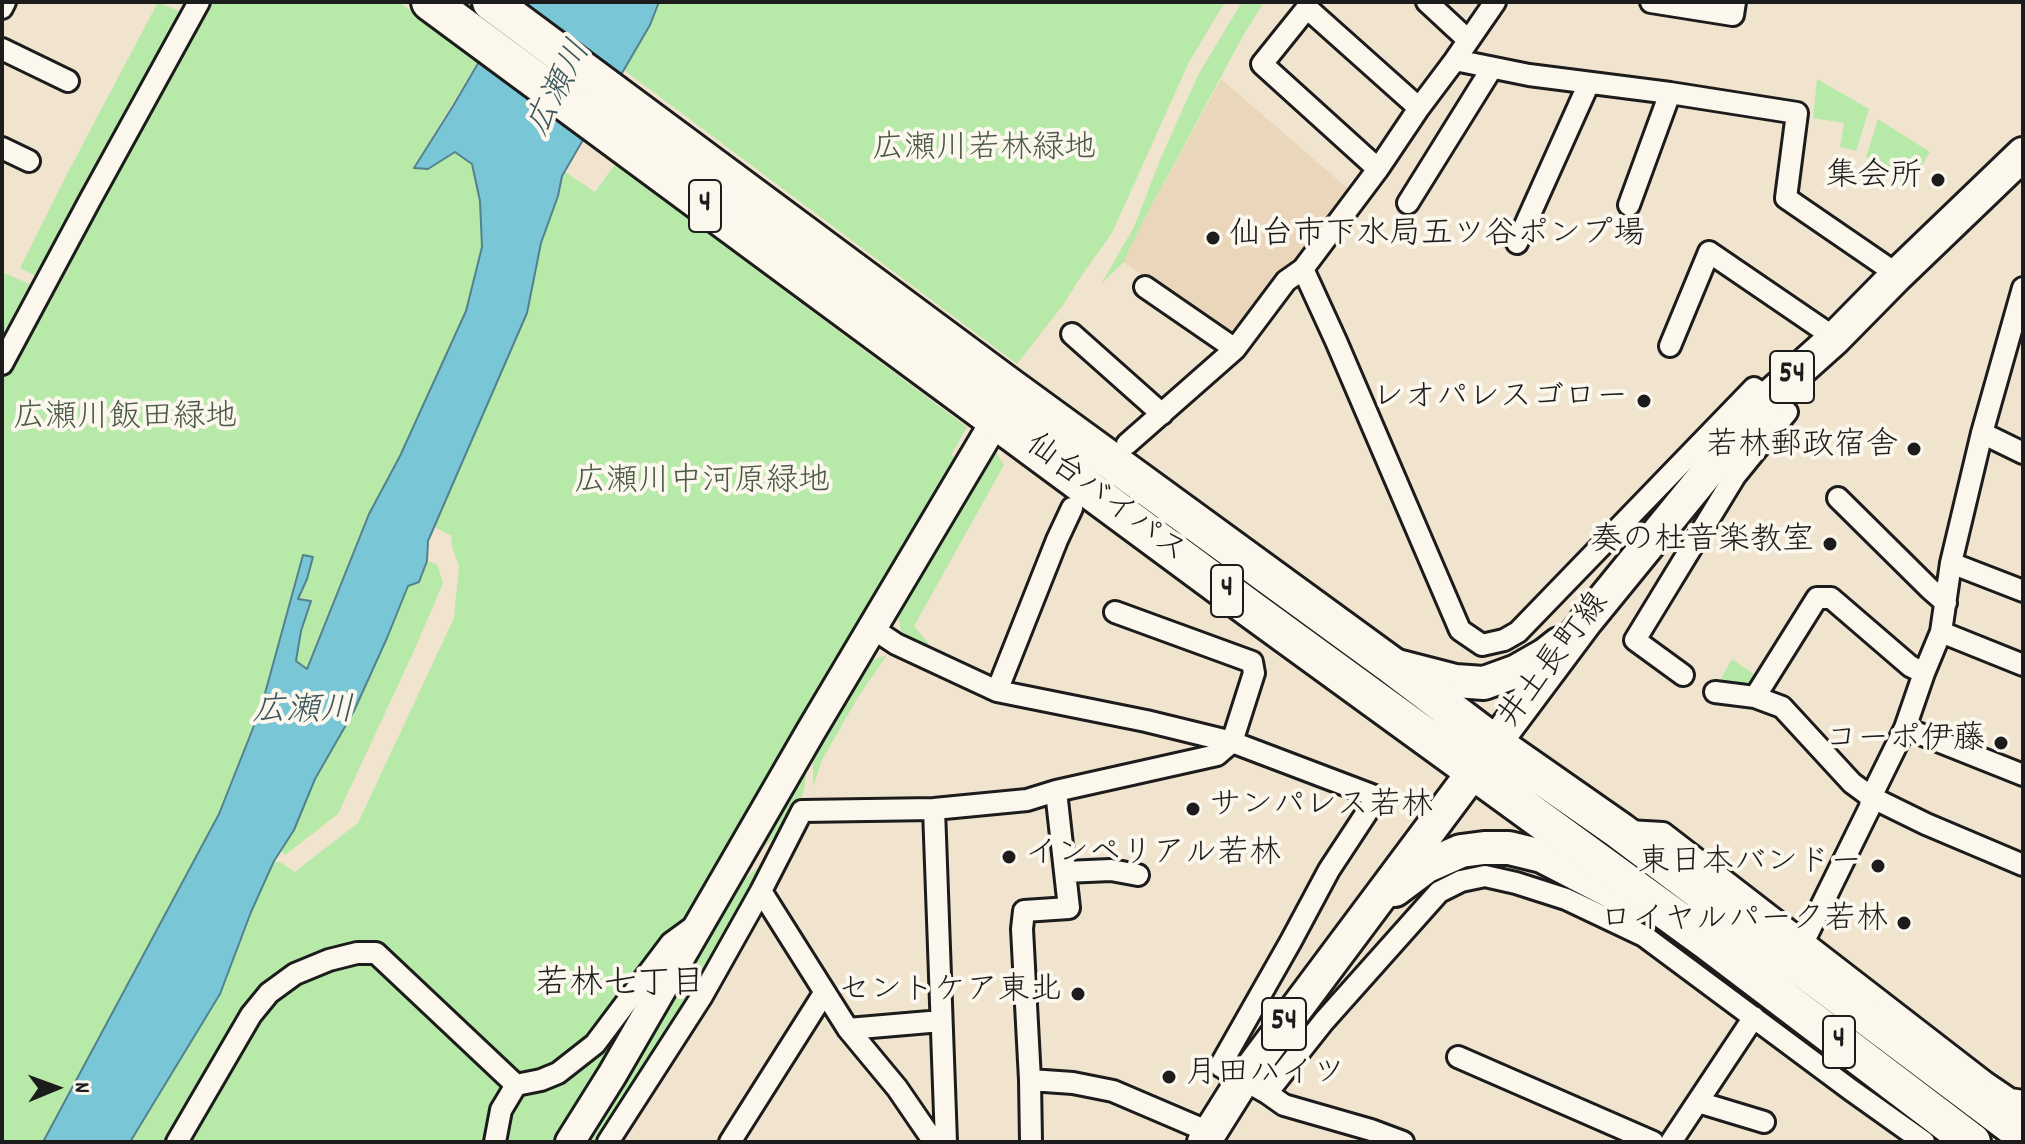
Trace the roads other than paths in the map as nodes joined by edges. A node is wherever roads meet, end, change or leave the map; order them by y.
1 (5, 2) edge
2 (199, 2) edge
3 (430, 2) edge
4 (491, 2) edge
5 (1427, 2) edge
6 (1495, 2) edge
7 (1651, 2) edge
8 (1735, 2) edge
9 (2, 8) edge
10 (1468, 40) junction
11 (2, 49) edge
12 (1455, 60) junction
13 (1492, 68) junction
14 (68, 81) dead end
15 (1589, 83) junction
16 (1670, 93) junction
17 (1419, 108) junction
18 (2, 148) edge
19 (2023, 154) edge
20 (29, 161) dead end
21 (1378, 169) junction
22 (1408, 203) dead end
23 (1629, 205) dead end
24 (1517, 243) dead end
25 (1303, 269) junction
26 (1896, 276) junction
27 (1145, 287) dead end
28 (2023, 288) edge
29 (2016, 333) edge
30 (1072, 334) dead end
31 (1835, 338) junction
32 (1670, 346) dead end
33 (1235, 349) junction
34 (2, 364) edge
35 (1768, 398) junction
36 (993, 403) junction
37 (1162, 414) junction
38 (1982, 433) junction
39 (1127, 444) dead end
40 (2023, 453) edge
41 (1838, 498) dead end
42 (1072, 508) dead end
43 (1622, 524) junction
44 (1647, 546) junction
45 (1951, 563) junction
46 (2023, 591) edge
47 (1946, 603) junction
48 (1115, 612) dead end
49 (1586, 621) junction
50 (872, 628) junction
51 (1941, 632) junction
52 (1391, 665) junction
53 (2023, 665) edge
54 (1924, 673) junction
55 (1683, 675) dead end
56 (997, 691) junction
57 (1715, 692) dead end
58 (1755, 697) junction
59 (1905, 728) junction
60 (1232, 742) junction
61 (1484, 757) junction
62 (2023, 775) edge
63 (1056, 791) junction
64 (1871, 797) junction
65 (934, 809) junction
66 (1620, 831) junction
67 (2023, 865) edge
68 (1065, 872) junction
69 (1138, 875) dead end
70 (761, 891) junction
71 (1370, 909) junction
72 (702, 920) junction
73 (1707, 941) junction
74 (1803, 943) junction
75 (827, 996) junction
76 (1754, 1017) junction
77 (941, 1021) junction
78 (848, 1029) junction
79 (1458, 1057) dead end
80 (1030, 1080) junction
81 (516, 1085) junction
82 (1255, 1086) junction
83 (2023, 1101) edge
84 (1698, 1102) junction
85 (1764, 1122) dead end
86 (2023, 1134) edge
87 (1206, 1137) edge
88 (177, 1142) edge
89 (495, 1142) edge
90 (570, 1142) edge
91 (608, 1142) edge
92 (730, 1142) edge
93 (934, 1142) edge
94 (946, 1142) edge
95 (1031, 1142) edge
96 (1403, 1142) edge
97 (1653, 1142) edge
98 (1671, 1142) edge
99 (1924, 1142) edge
100 (1972, 1142) edge

1 - 9 street
2 - 34 street
3 - 36 highway, 仙台バイパス / 4
4 - 36 highway, 仙台バイパス / 4
5 - 10 street
6 - 10 street
7 - 8 street
10 - 12 street
11 - 14 street
12 - 13 street
12 - 17 street
13 - 15 street
13 - 22 street
15 - 16 street
15 - 24 street
16 - 23 street
16 - 26 street
17 - 21 street
17 - 21 street
18 - 20 street
19 - 26 main road, 井土長町線 / 54
21 - 25 street
25 - 33 street
25 - 43 street
26 - 31 main road, 井土長町線 / 54
27 - 33 street
28 - 29 street
29 - 38 street
30 - 37 street
31 - 32 street
31 - 35 main road, 井土長町線 / 54
33 - 37 street
35 - 43 street
35 - 44 main road, 井土長町線 / 54
35 - 55 street
36 - 50 street
36 - 52 highway, 仙台バイパス / 4
36 - 61 highway, 仙台バイパス / 4
37 - 39 street
38 - 40 street
38 - 45 street
41 - 47 street
42 - 56 street
43 - 44 street
44 - 49 main road, 井土長町線 / 54
45 - 46 street
45 - 47 street
47 - 51 street
48 - 60 street
49 - 52 main road
49 - 61 main road, 井土長町線 / 54
50 - 56 street
50 - 72 street
51 - 53 street
51 - 54 street
52 - 61 highway, 仙台バイパス / 4
54 - 58 street
54 - 59 street
56 - 60 street
57 - 58 street
58 - 64 street
59 - 62 street
59 - 64 street
60 - 63 street
60 - 82 street
61 - 66 highway, 仙台バイパス / 4
61 - 71 main road, 井土長町線 / 54
61 - 73 highway, 仙台バイパス / 4
63 - 65 street
63 - 68 street
64 - 67 street
64 - 74 street
65 - 70 street
65 - 77 street
66 - 74 street
66 - 86 highway, 仙台バイパス / 4
68 - 69 street
68 - 80 street
70 - 75 street
70 - 91 street
71 - 73 main road
71 - 82 main road, 井土長町線 / 54
72 - 81 street
72 - 90 street
73 - 100 highway, 仙台バイパス / 4
74 - 83 street
75 - 78 street
75 - 92 street
76 - 82 street
76 - 84 street
76 - 99 street
77 - 78 street
77 - 94 street
78 - 93 street
79 - 97 street
80 - 87 street
80 - 95 street
81 - 88 street
81 - 89 street
82 - 87 main road, 井土長町線 / 54
82 - 96 street
84 - 85 street
84 - 98 street

